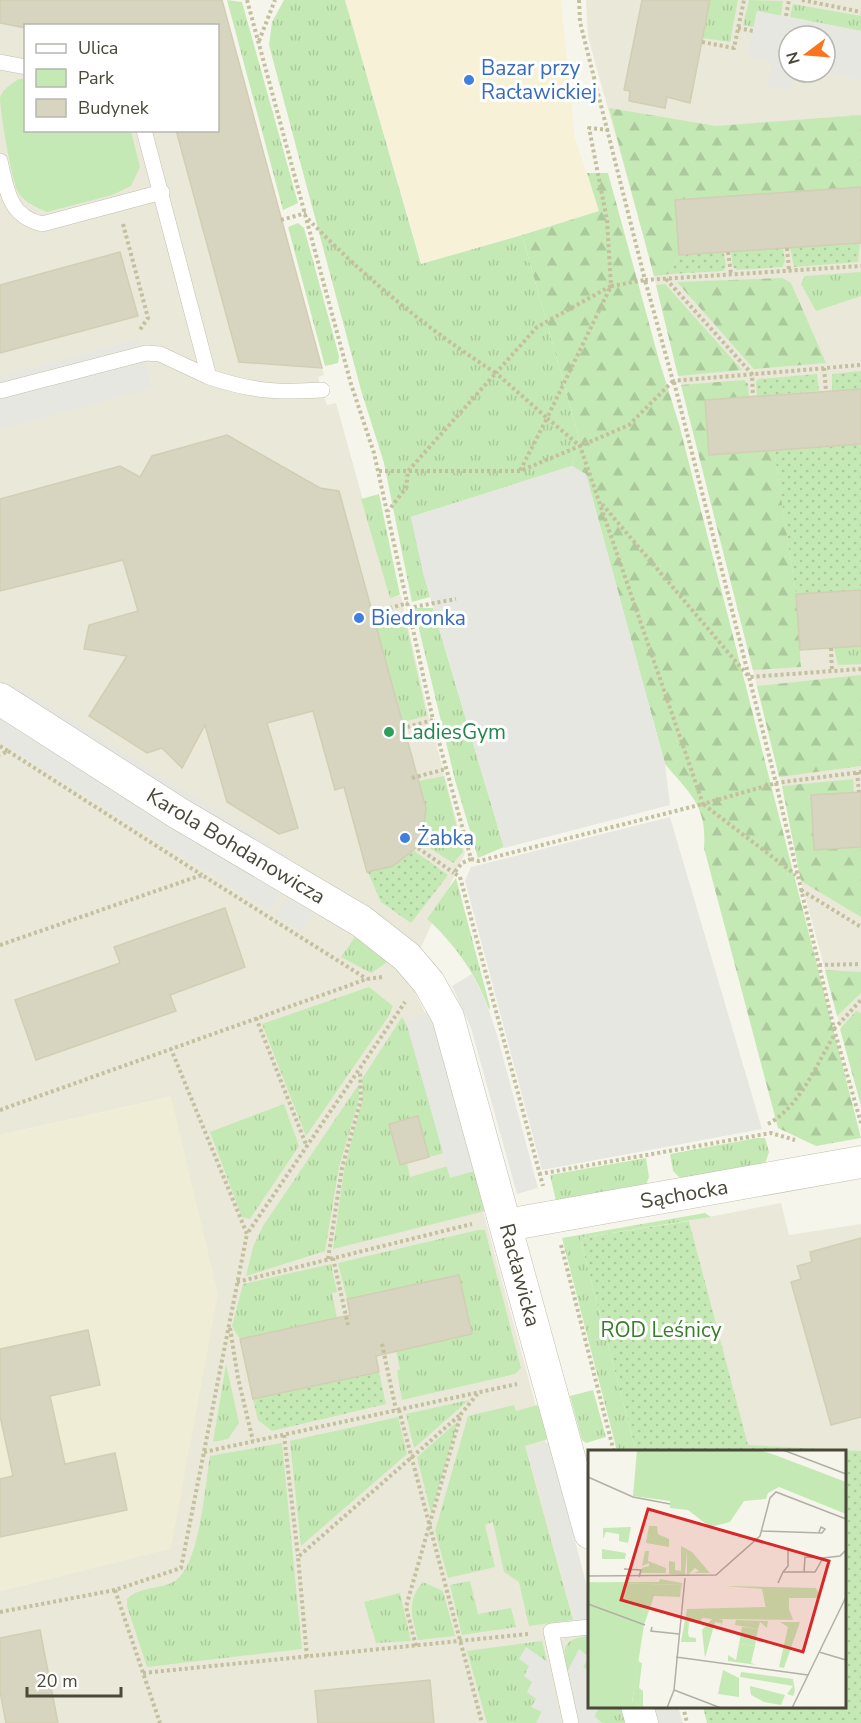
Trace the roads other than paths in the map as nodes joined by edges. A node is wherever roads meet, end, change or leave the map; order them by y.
1 (0, 62) edge
2 (24, 67) edge
3 (145, 132) edge
4 (0, 161) edge
5 (162, 192) junction
6 (209, 377) junction
7 (322, 390) dead end
8 (0, 391) edge
9 (0, 699) edge
10 (448, 1017) joint
11 (861, 1162) edge
12 (507, 1225) junction
13 (588, 1526) edge
14 (588, 1627) edge
15 (637, 1708) edge
16 (571, 1723) edge
17 (642, 1723) edge

1 - 2 lane
3 - 5 lane
4 - 5 lane
5 - 6 lane
6 - 7 lane
6 - 8 lane
9 - 10 street, Karola Bohdanowicza
10 - 12 street, Racławicka
11 - 12 street, Sąchocka
12 - 13 street, Racławicka
14 - 16 lane
15 - 17 street

